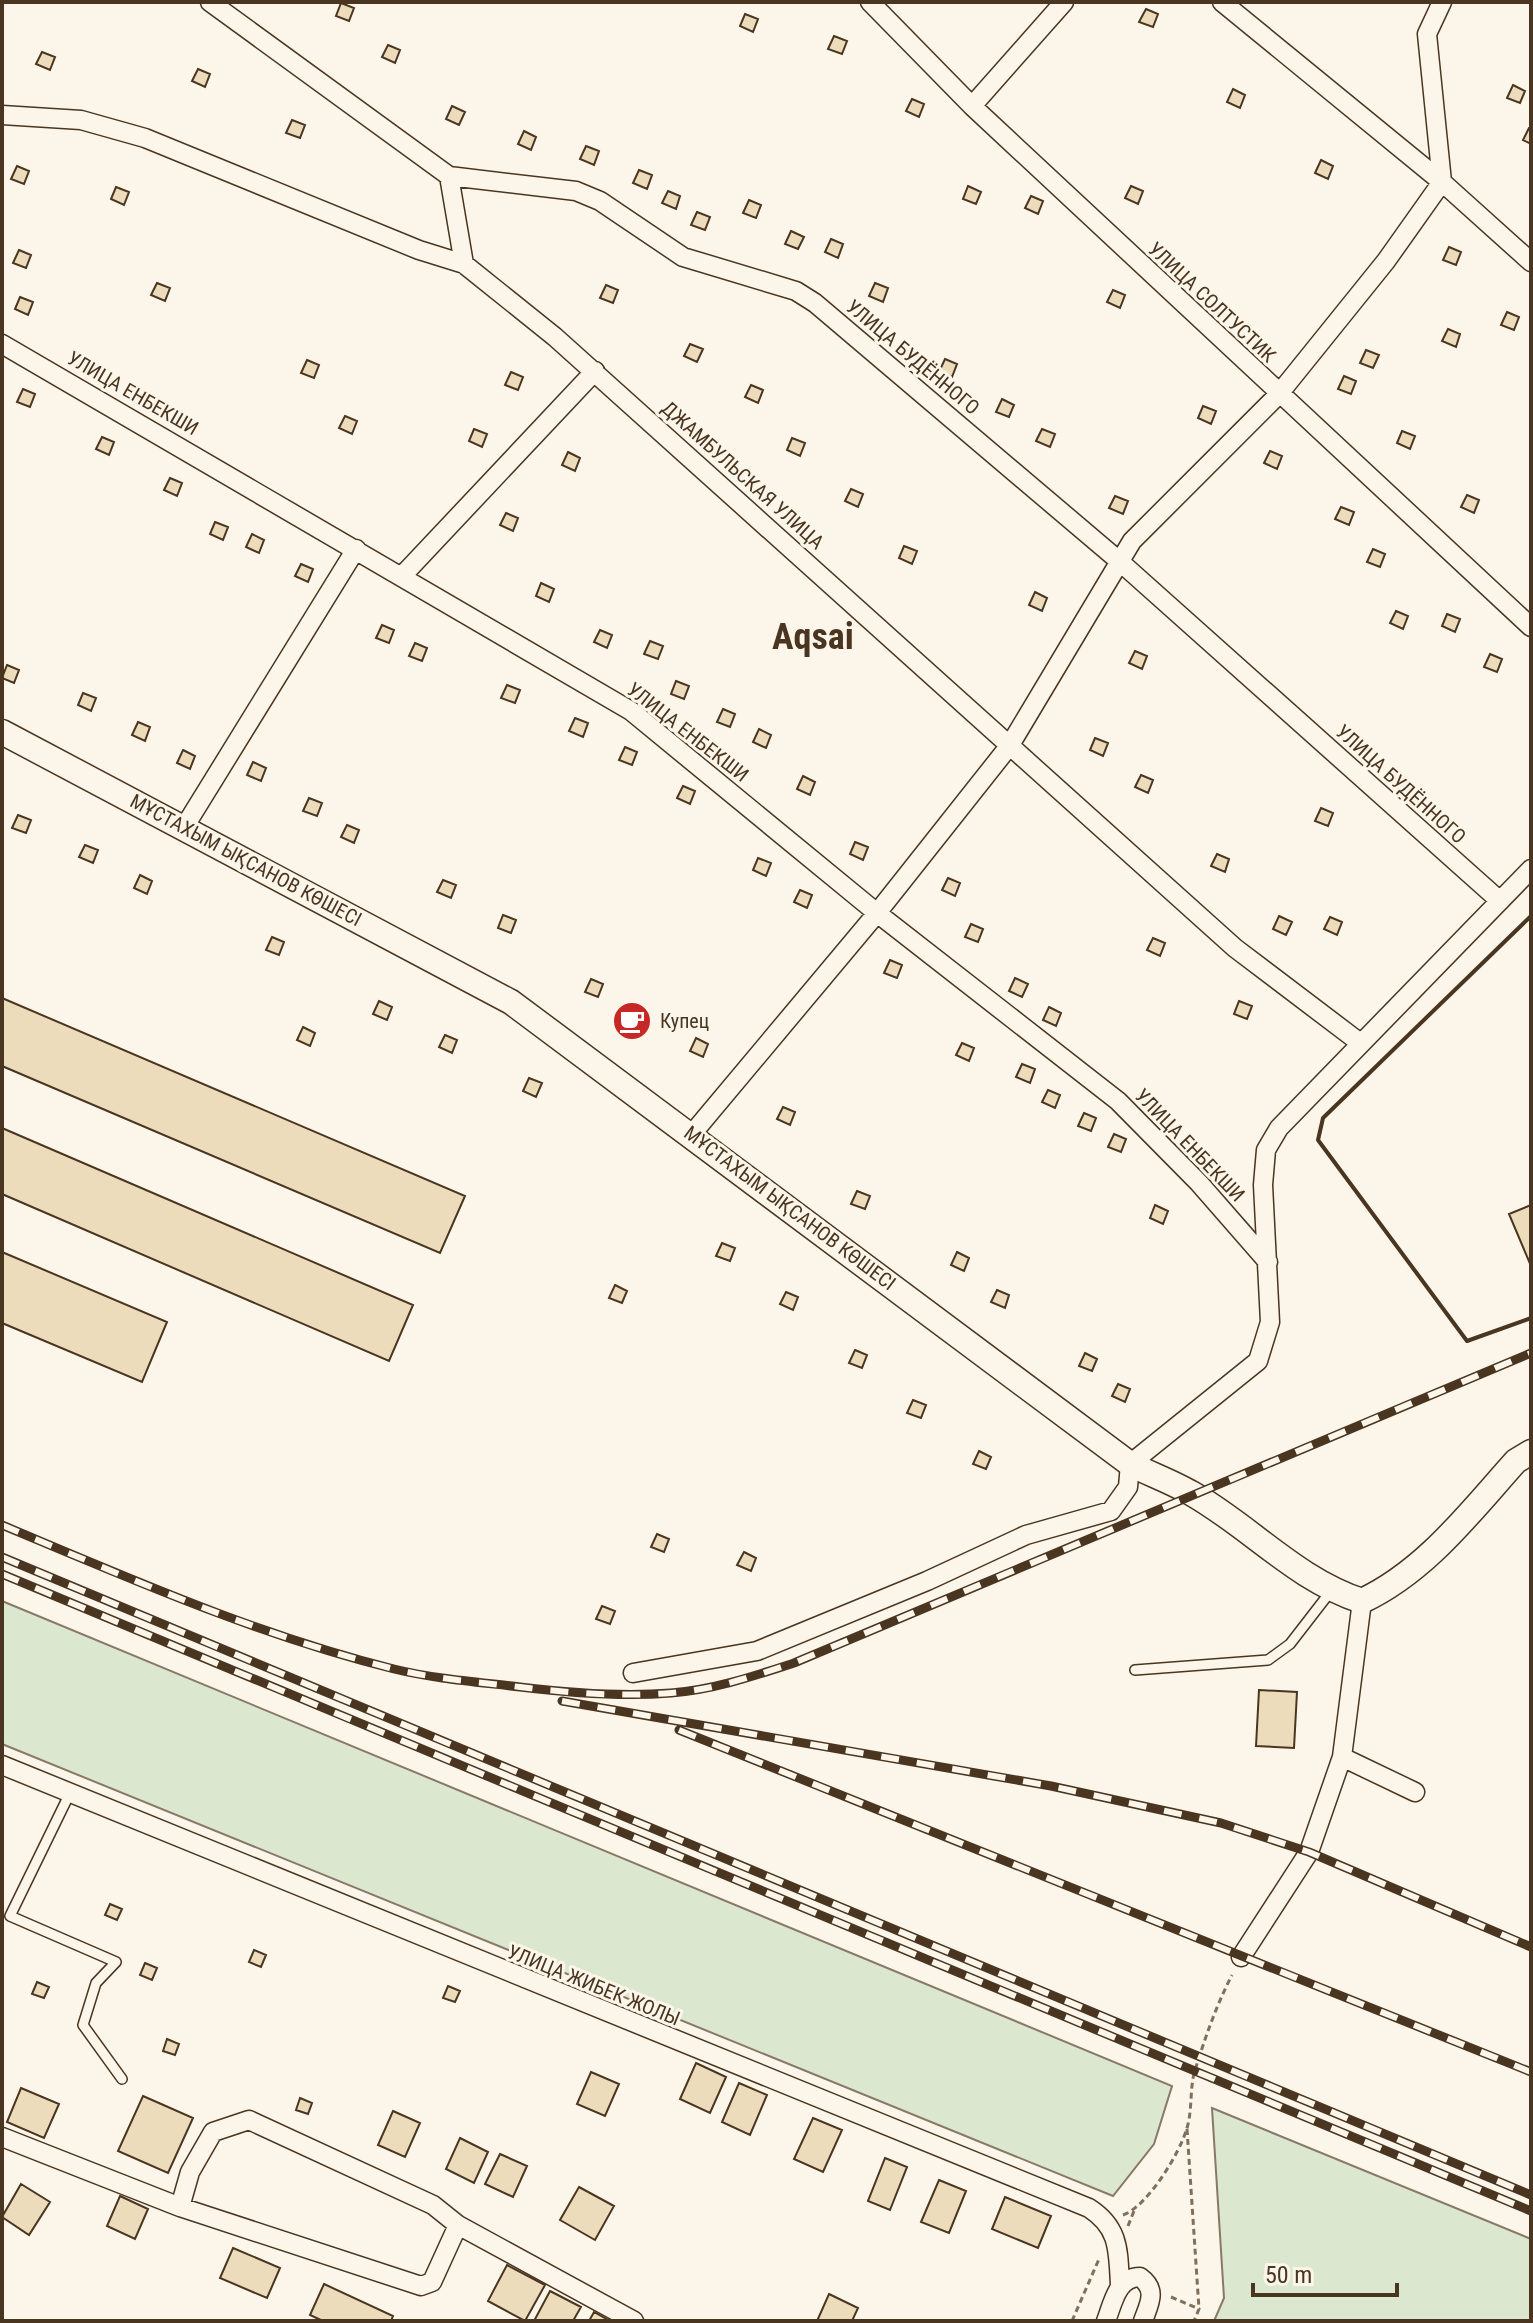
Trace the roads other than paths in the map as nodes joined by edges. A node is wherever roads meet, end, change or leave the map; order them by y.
1 (210, 2) edge
2 (870, 2) edge
3 (1064, 2) edge
4 (1222, 2) edge
5 (1442, 2) edge
6 (972, 106) junction
7 (2, 115) edge
8 (449, 176) junction
9 (1442, 182) junction
10 (1531, 262) edge
11 (464, 264) junction
12 (2, 344) edge
13 (595, 371) junction
14 (1278, 395) junction
15 (356, 549) junction
16 (1118, 560) junction
17 (402, 576) junction
18 (1531, 627) edge
19 (2, 732) edge
20 (1010, 745) junction
21 (185, 826) junction
22 (1531, 869) edge
23 (1500, 901) junction
24 (877, 913) junction
25 (1359, 1042) junction
26 (692, 1134) junction
27 (1268, 1262) junction
28 (1531, 1452) edge
29 (1130, 1464) junction
30 (1331, 1591) junction
31 (1362, 1601) junction
32 (1135, 1670) dead end
33 (633, 1673) dead end
34 (1342, 1757) junction
35 (2, 1765) edge
36 (1415, 1792) dead end
37 (69, 1795) junction
38 (1241, 1957) road end
39 (122, 2079) dead end
40 (2, 2137) edge
41 (180, 2207) junction
42 (458, 2225) junction
43 (1120, 2285) junction
44 (634, 2321) edge
45 (1106, 2321) edge
46 (1143, 2321) edge

1 - 8 street, УЛИЦА БУДЁННОГО
2 - 6 street, УЛИЦА СОЛТУСТИК
3 - 6 street
4 - 9 street
5 - 9 street
6 - 14 street, УЛИЦА СОЛТУСТИК
7 - 11 street, ДЖАМБУЛЬСКАЯ УЛИЦА
8 - 11 street
8 - 16 street, УЛИЦА БУДЁННОГО
9 - 10 street
9 - 14 street
11 - 13 street, ДЖАМБУЛЬСКАЯ УЛИЦА
12 - 15 street, УЛИЦА ЕНБЕКШИ
13 - 17 street
13 - 20 street, ДЖАМБУЛЬСКАЯ УЛИЦА
14 - 16 street
14 - 18 street, УЛИЦА СОЛТУСТИК
15 - 17 street, УЛИЦА ЕНБЕКШИ
15 - 21 street
16 - 20 street
16 - 23 street, УЛИЦА БУДЁННОГО
17 - 24 street, УЛИЦА ЕНБЕКШИ
19 - 21 main road, МҰСТАХЫМ ЫҚСАНОВ КӨШЕСІ
20 - 24 street
20 - 25 street, ДЖАМБУЛЬСКАЯ УЛИЦА
21 - 26 main road, МҰСТАХЫМ ЫҚСАНОВ КӨШЕСІ
22 - 23 street
23 - 25 street
24 - 26 street
24 - 27 street, УЛИЦА ЕНБЕКШИ
25 - 27 street
26 - 29 main road, МҰСТАХЫМ ЫҚСАНОВ КӨШЕСІ
27 - 29 street
28 - 31 main road
29 - 30 main road, МҰСТАХЫМ ЫҚСАНОВ КӨШЕСІ
29 - 33 street
30 - 31 main road, МҰСТАХЫМ ЫҚСАНОВ КӨШЕСІ
30 - 32 lane
31 - 34 street
34 - 36 street
34 - 38 street
35 - 37 street, УЛИЦА ЖИБЕК ЖОЛЫ
37 - 39 lane
37 - 43 street, УЛИЦА ЖИБЕК ЖОЛЫ
40 - 41 street
41 - 42 street
41 - 42 street
42 - 44 street
43 - 45 street
43 - 46 street

